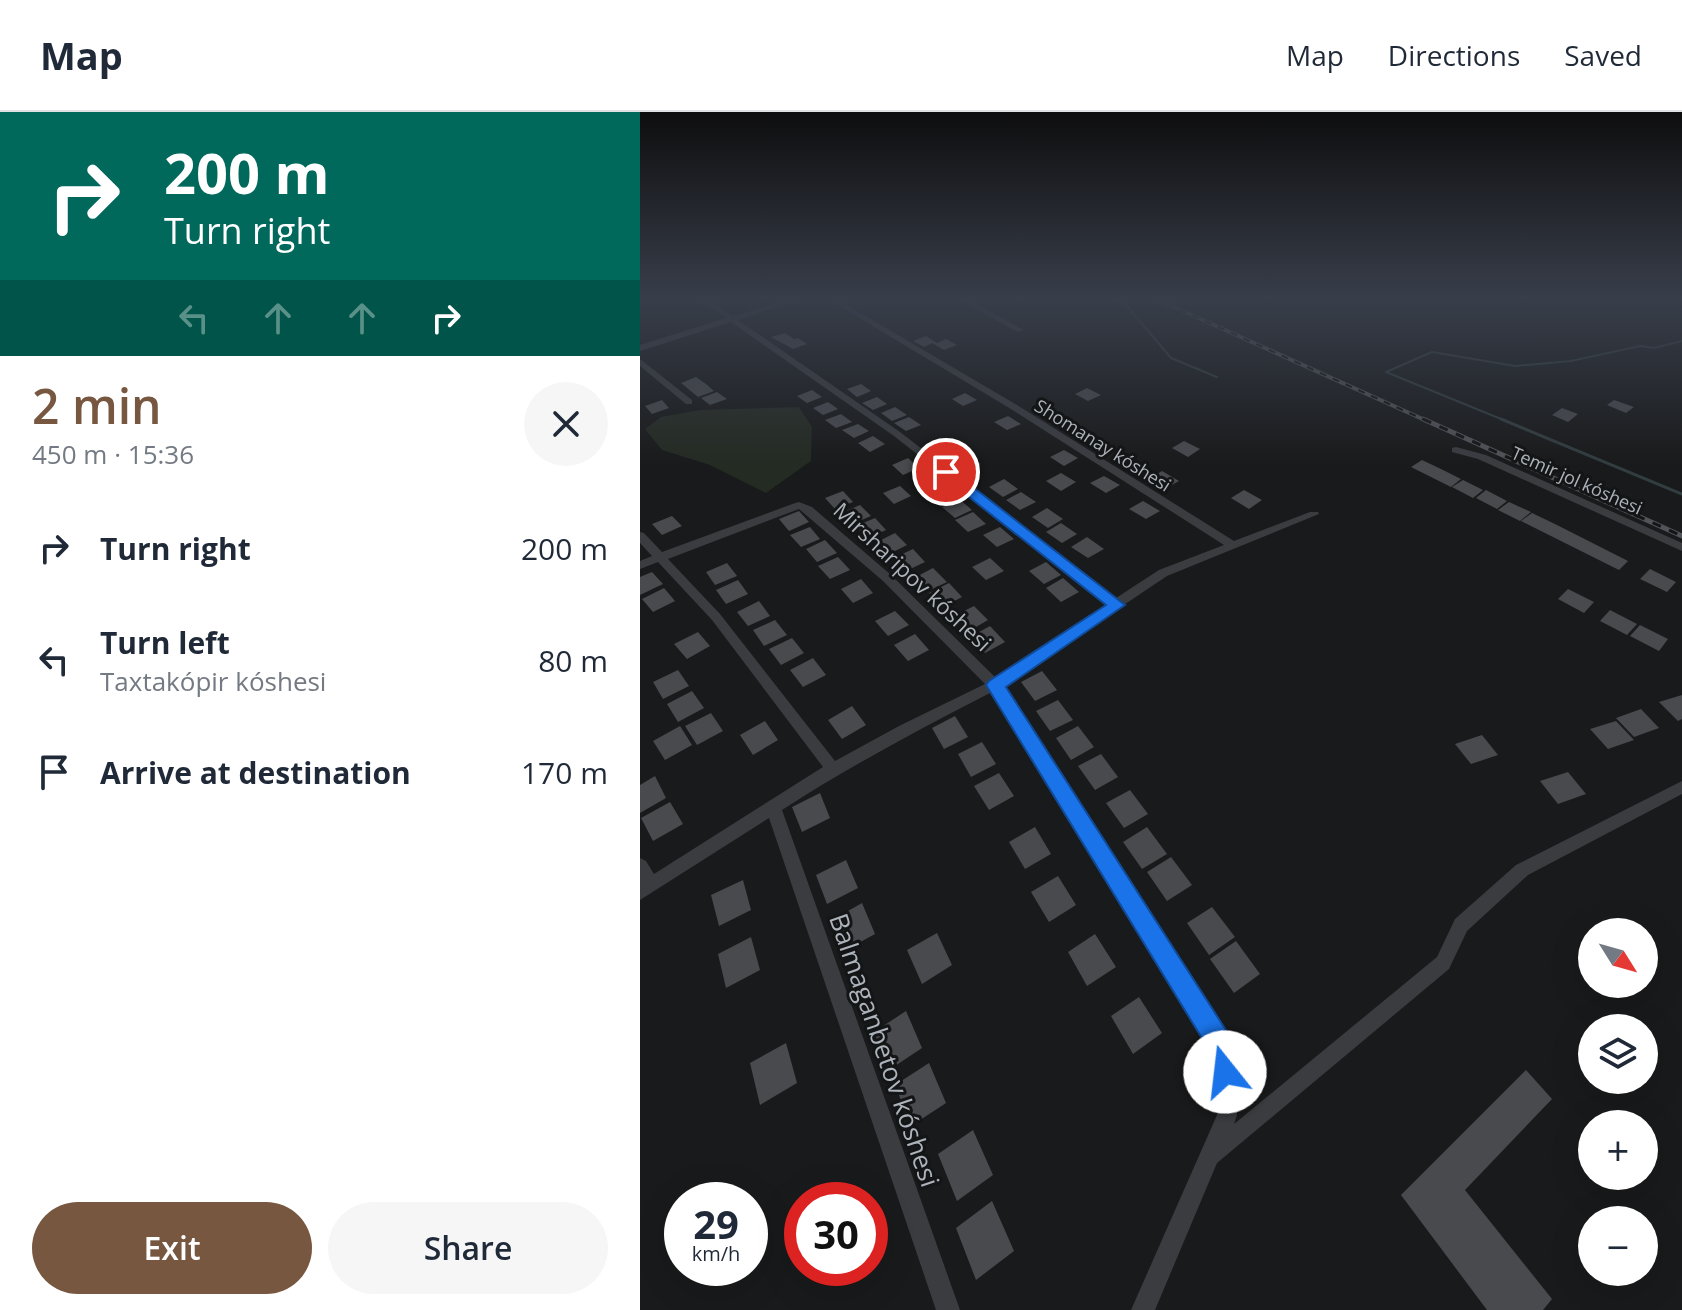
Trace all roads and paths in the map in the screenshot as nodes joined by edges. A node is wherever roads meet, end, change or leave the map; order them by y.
1 (782, 354) edge
2 (924, 354) edge
3 (640, 362) edge
4 (689, 402) dead end
5 (1456, 450) dead end
6 (1314, 514) dead end
7 (640, 536) edge
8 (1234, 546) junction
9 (1682, 547) edge
10 (662, 559) junction
11 (640, 565) edge
12 (1117, 605) junction
13 (995, 685) junction
14 (833, 769) junction
15 (1682, 787) edge
16 (773, 806) junction
17 (640, 866) edge
18 (645, 888) edge
19 (1209, 1156) junction
20 (948, 1310) edge
21 (1143, 1310) edge

1 - 12 street
2 - 8 street, Shomanay kóshesi
3 - 4 street
5 - 9 street, Temir jol kóshesi
6 - 8 street
7 - 10 street
8 - 12 street
10 - 11 street
10 - 13 street, Mirsharipov kóshesi
10 - 14 street
12 - 13 street
13 - 14 street
13 - 19 street, Mirsharipov kóshesi
14 - 16 street
15 - 19 street
16 - 18 street
16 - 20 street, Balmaganbetov kóshesi
17 - 18 street
19 - 21 street, Mirsharipov kóshesi

